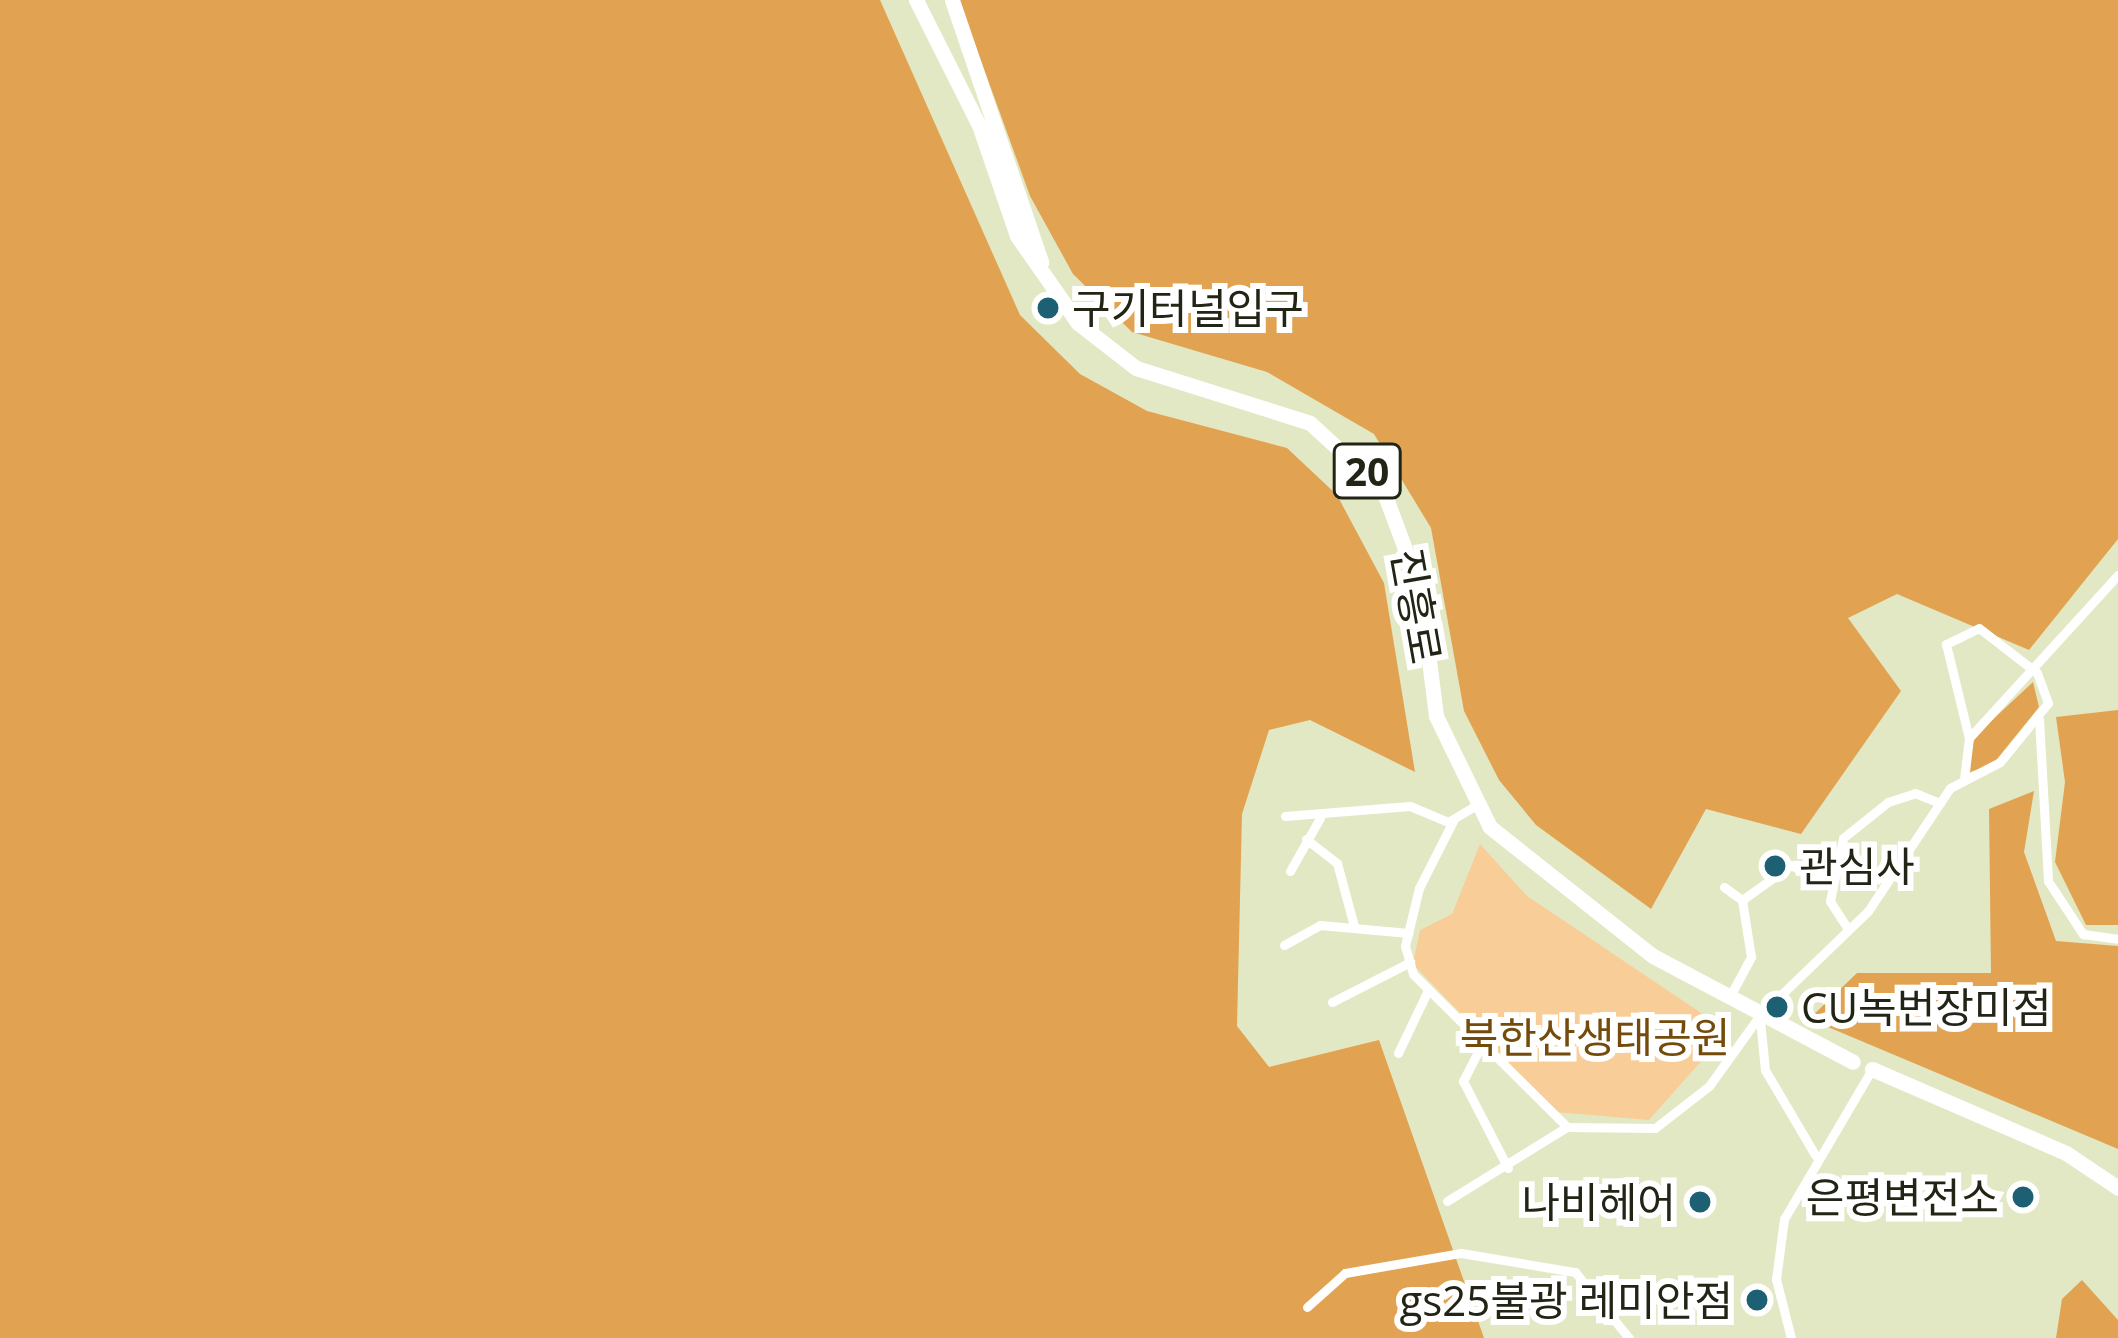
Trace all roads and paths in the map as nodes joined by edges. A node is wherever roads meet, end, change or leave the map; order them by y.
1 (916, 0) edge
2 (952, 0) edge
3 (1047, 282) junction
4 (2118, 575) edge
5 (2037, 673) junction
6 (2039, 718) junction
7 (1970, 738) junction
8 (1964, 777) junction
9 (1940, 803) junction
10 (1475, 806) junction
11 (1285, 816) dead end
12 (1320, 818) junction
13 (1454, 819) junction
14 (1306, 839) junction
15 (1290, 871) dead end
16 (1829, 885) junction
17 (1724, 887) dead end
18 (1742, 900) junction
19 (1354, 926) junction
20 (1848, 929) junction
21 (1409, 933) junction
22 (2118, 939) edge
23 (1284, 944) dead end
24 (1410, 962) junction
25 (1428, 990) junction
26 (1729, 998) junction
27 (1332, 1002) dead end
28 (1760, 1016) junction
29 (1482, 1044) junction
30 (1397, 1053) dead end
31 (1853, 1062) dead end
32 (1872, 1069) joint
33 (1567, 1127) junction
34 (1815, 1155) junction
35 (1508, 1168) junction
36 (2118, 1188) edge
37 (1447, 1201) dead end
38 (1307, 1307) dead end
39 (1629, 1338) edge
40 (1791, 1338) edge

1 - 3 main road, 진흥로 / 20
2 - 3 main road, 진흥로 / 20
3 - 10 main road, 진흥로 / 20
4 - 5 street
5 - 6 street
5 - 7 street
5 - 7 street
6 - 8 street
6 - 22 street
7 - 8 street
8 - 9 street
9 - 16 street
9 - 20 street
10 - 13 street
10 - 26 main road, 진흥로 / 20
11 - 12 street
12 - 13 street
12 - 14 street
13 - 21 street
14 - 15 street
14 - 19 street
16 - 18 street
16 - 20 street
17 - 18 street
18 - 26 street
19 - 21 street
19 - 23 street
20 - 28 street
21 - 24 street
24 - 25 street
24 - 27 street
25 - 29 street
25 - 30 street
26 - 28 main road, 진흥로 / 20
28 - 31 main road, 진흥로 / 20
28 - 33 street
28 - 34 street
29 - 33 street
29 - 35 street
32 - 34 street
32 - 36 main road
33 - 35 street
34 - 40 street
35 - 37 street
38 - 39 street

